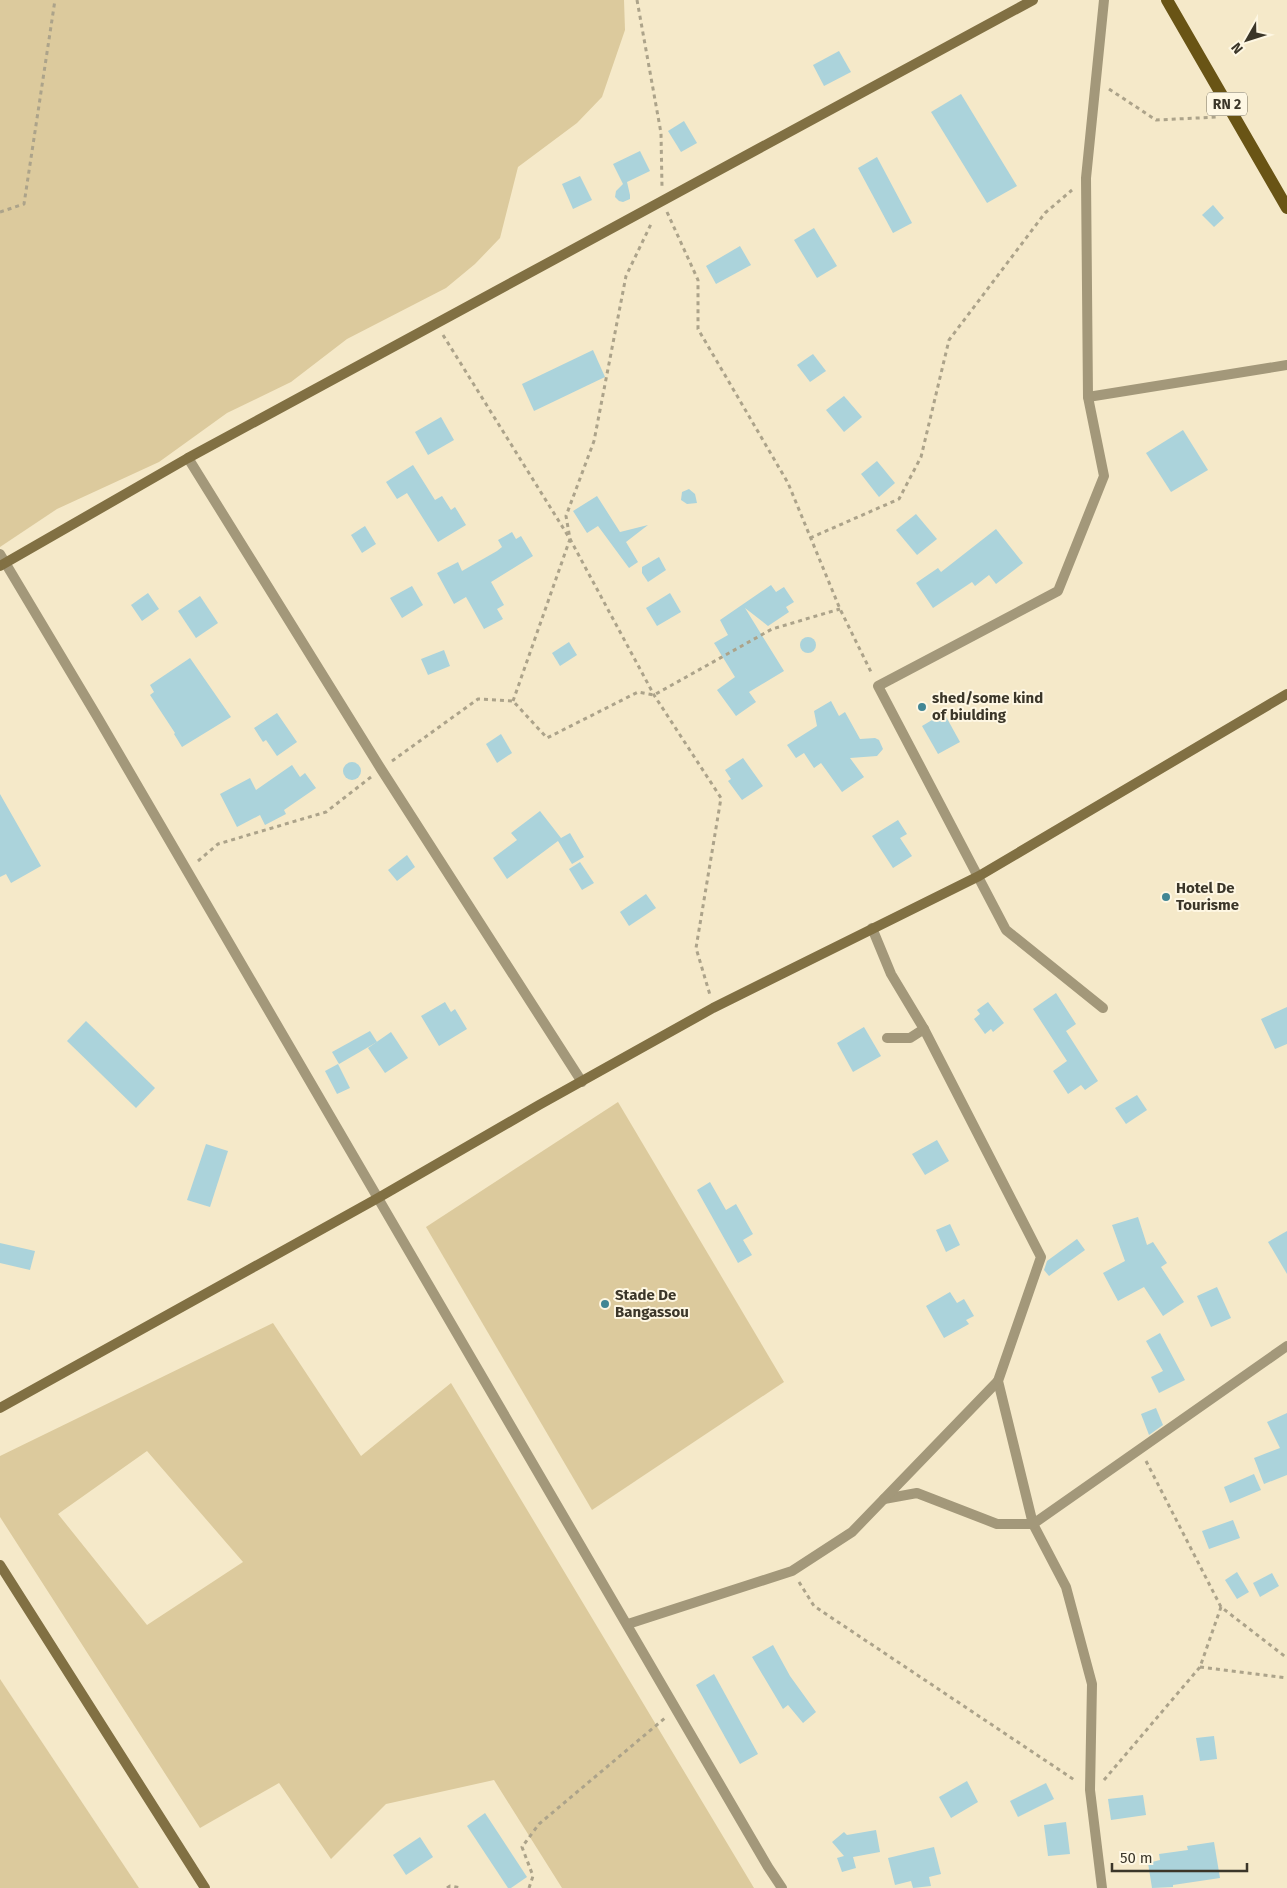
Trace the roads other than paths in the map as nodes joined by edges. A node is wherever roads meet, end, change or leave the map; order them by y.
1 (1033, 0) edge
2 (1104, 0) edge
3 (1167, 0) edge
4 (1287, 208) edge
5 (1287, 365) edge
6 (1088, 397) junction
7 (188, 458) junction
8 (2, 561) edge
9 (1287, 694) edge
10 (979, 876) junction
11 (872, 928) junction
12 (1011, 934) dead end
13 (924, 1029) junction
14 (887, 1038) dead end
15 (582, 1082) junction
16 (378, 1198) junction
17 (1287, 1346) edge
18 (998, 1381) junction
19 (0, 1408) edge
20 (884, 1499) junction
21 (1032, 1524) junction
22 (0, 1565) edge
23 (628, 1624) junction
24 (768, 1867) junction
25 (205, 1888) edge
26 (777, 1888) edge
27 (782, 1888) edge
28 (1102, 1888) edge

1 - 7 street
2 - 6 street
3 - 4 main road, RN 2
5 - 6 street
6 - 10 street
7 - 8 street
7 - 15 street
8 - 16 street
9 - 10 street
10 - 11 street
10 - 12 street
11 - 13 street
11 - 15 street
13 - 14 street
13 - 18 street
15 - 16 street
16 - 19 street
16 - 23 street
17 - 21 street
18 - 20 street
18 - 21 street
20 - 21 street
20 - 23 street
21 - 28 street
22 - 25 street
23 - 24 street
24 - 26 street
24 - 27 street

